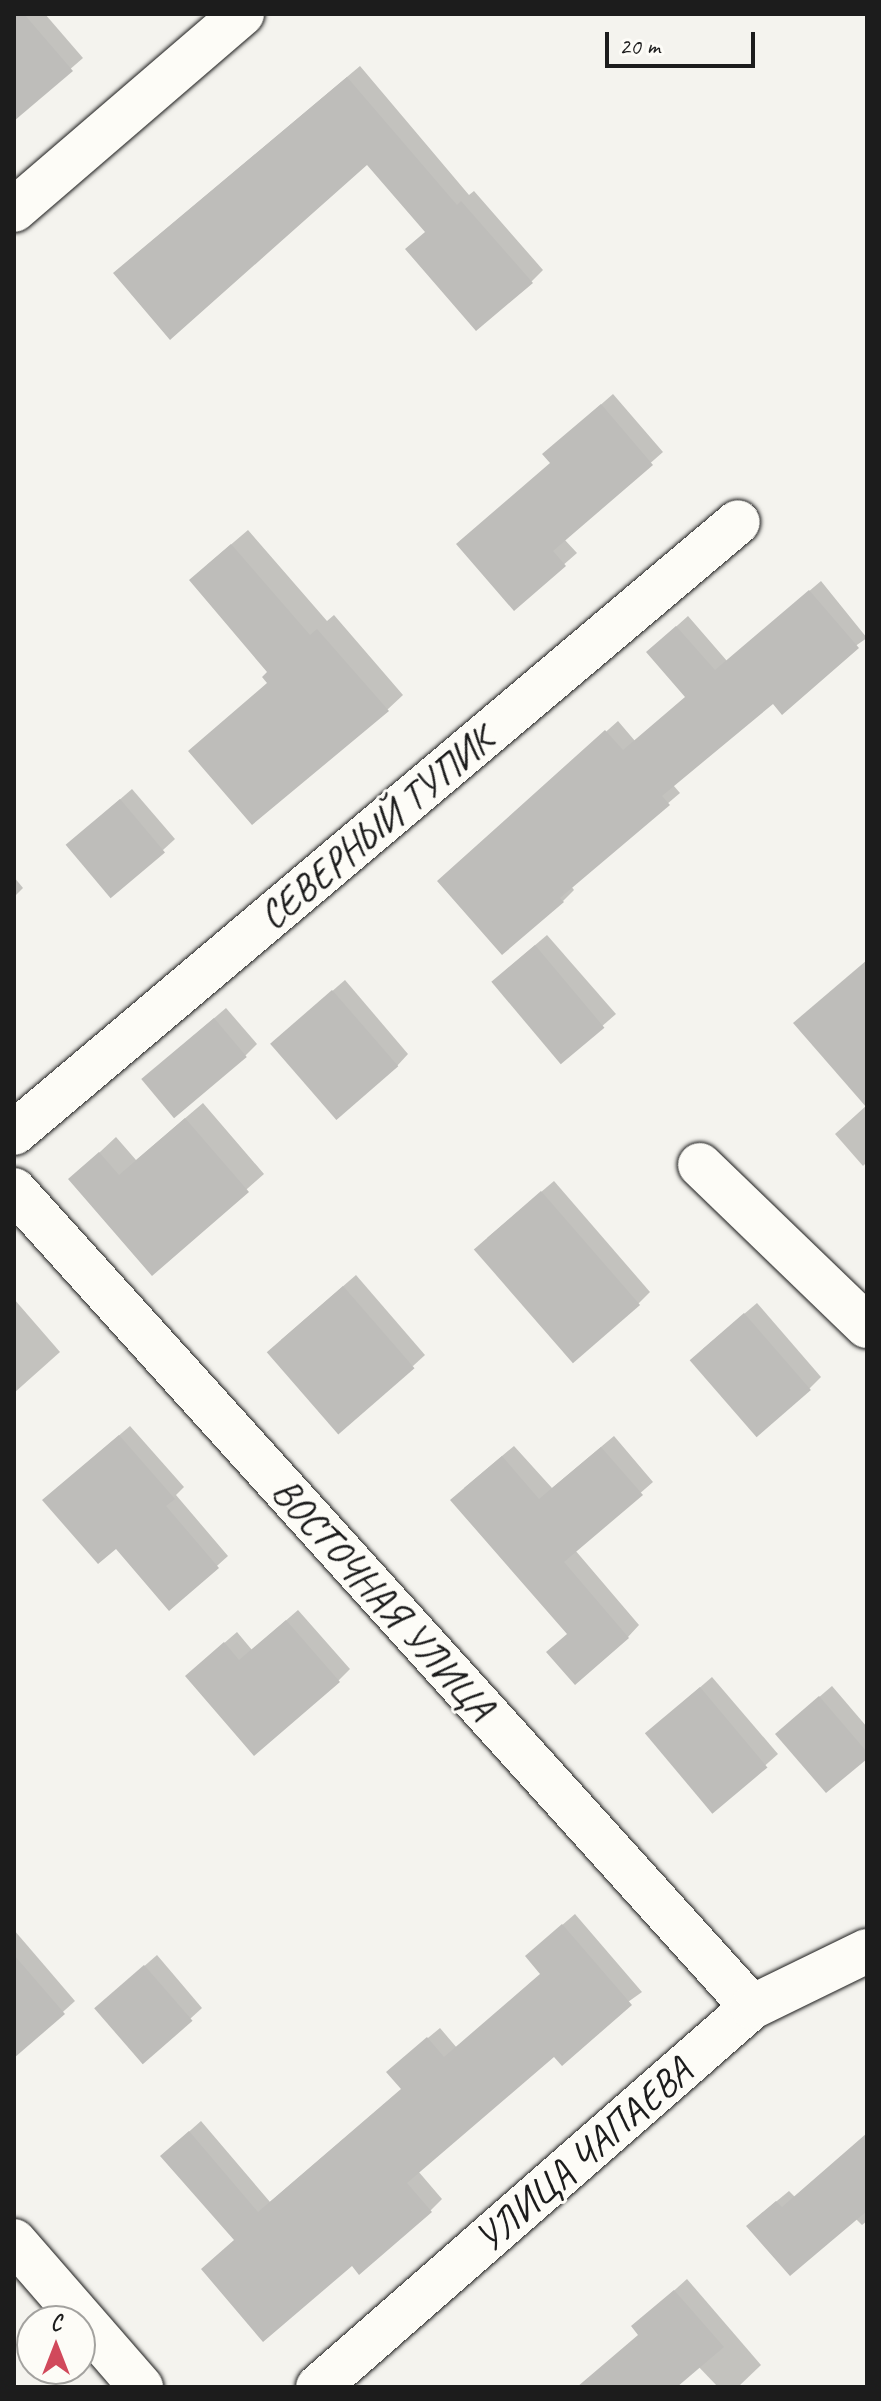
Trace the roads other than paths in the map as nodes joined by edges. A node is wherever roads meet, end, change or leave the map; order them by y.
1 (242, 14) edge
2 (14, 210) edge
3 (738, 522) dead end
4 (14, 1133) edge
5 (700, 1165) dead end
6 (14, 1190) edge
7 (867, 1326) edge
8 (866, 1950) edge
9 (752, 2007) junction
10 (14, 2241) edge
11 (141, 2387) edge
12 (318, 2387) edge

1 - 2 street
3 - 4 street, СЕВЕРНЫЙ ТУПИК
5 - 7 street
6 - 9 street, ВОСТОЧНАЯ УЛИЦА
8 - 9 street, УЛИЦА ЧАПАЕВА
9 - 12 street, УЛИЦА ЧАПАЕВА
10 - 11 street

